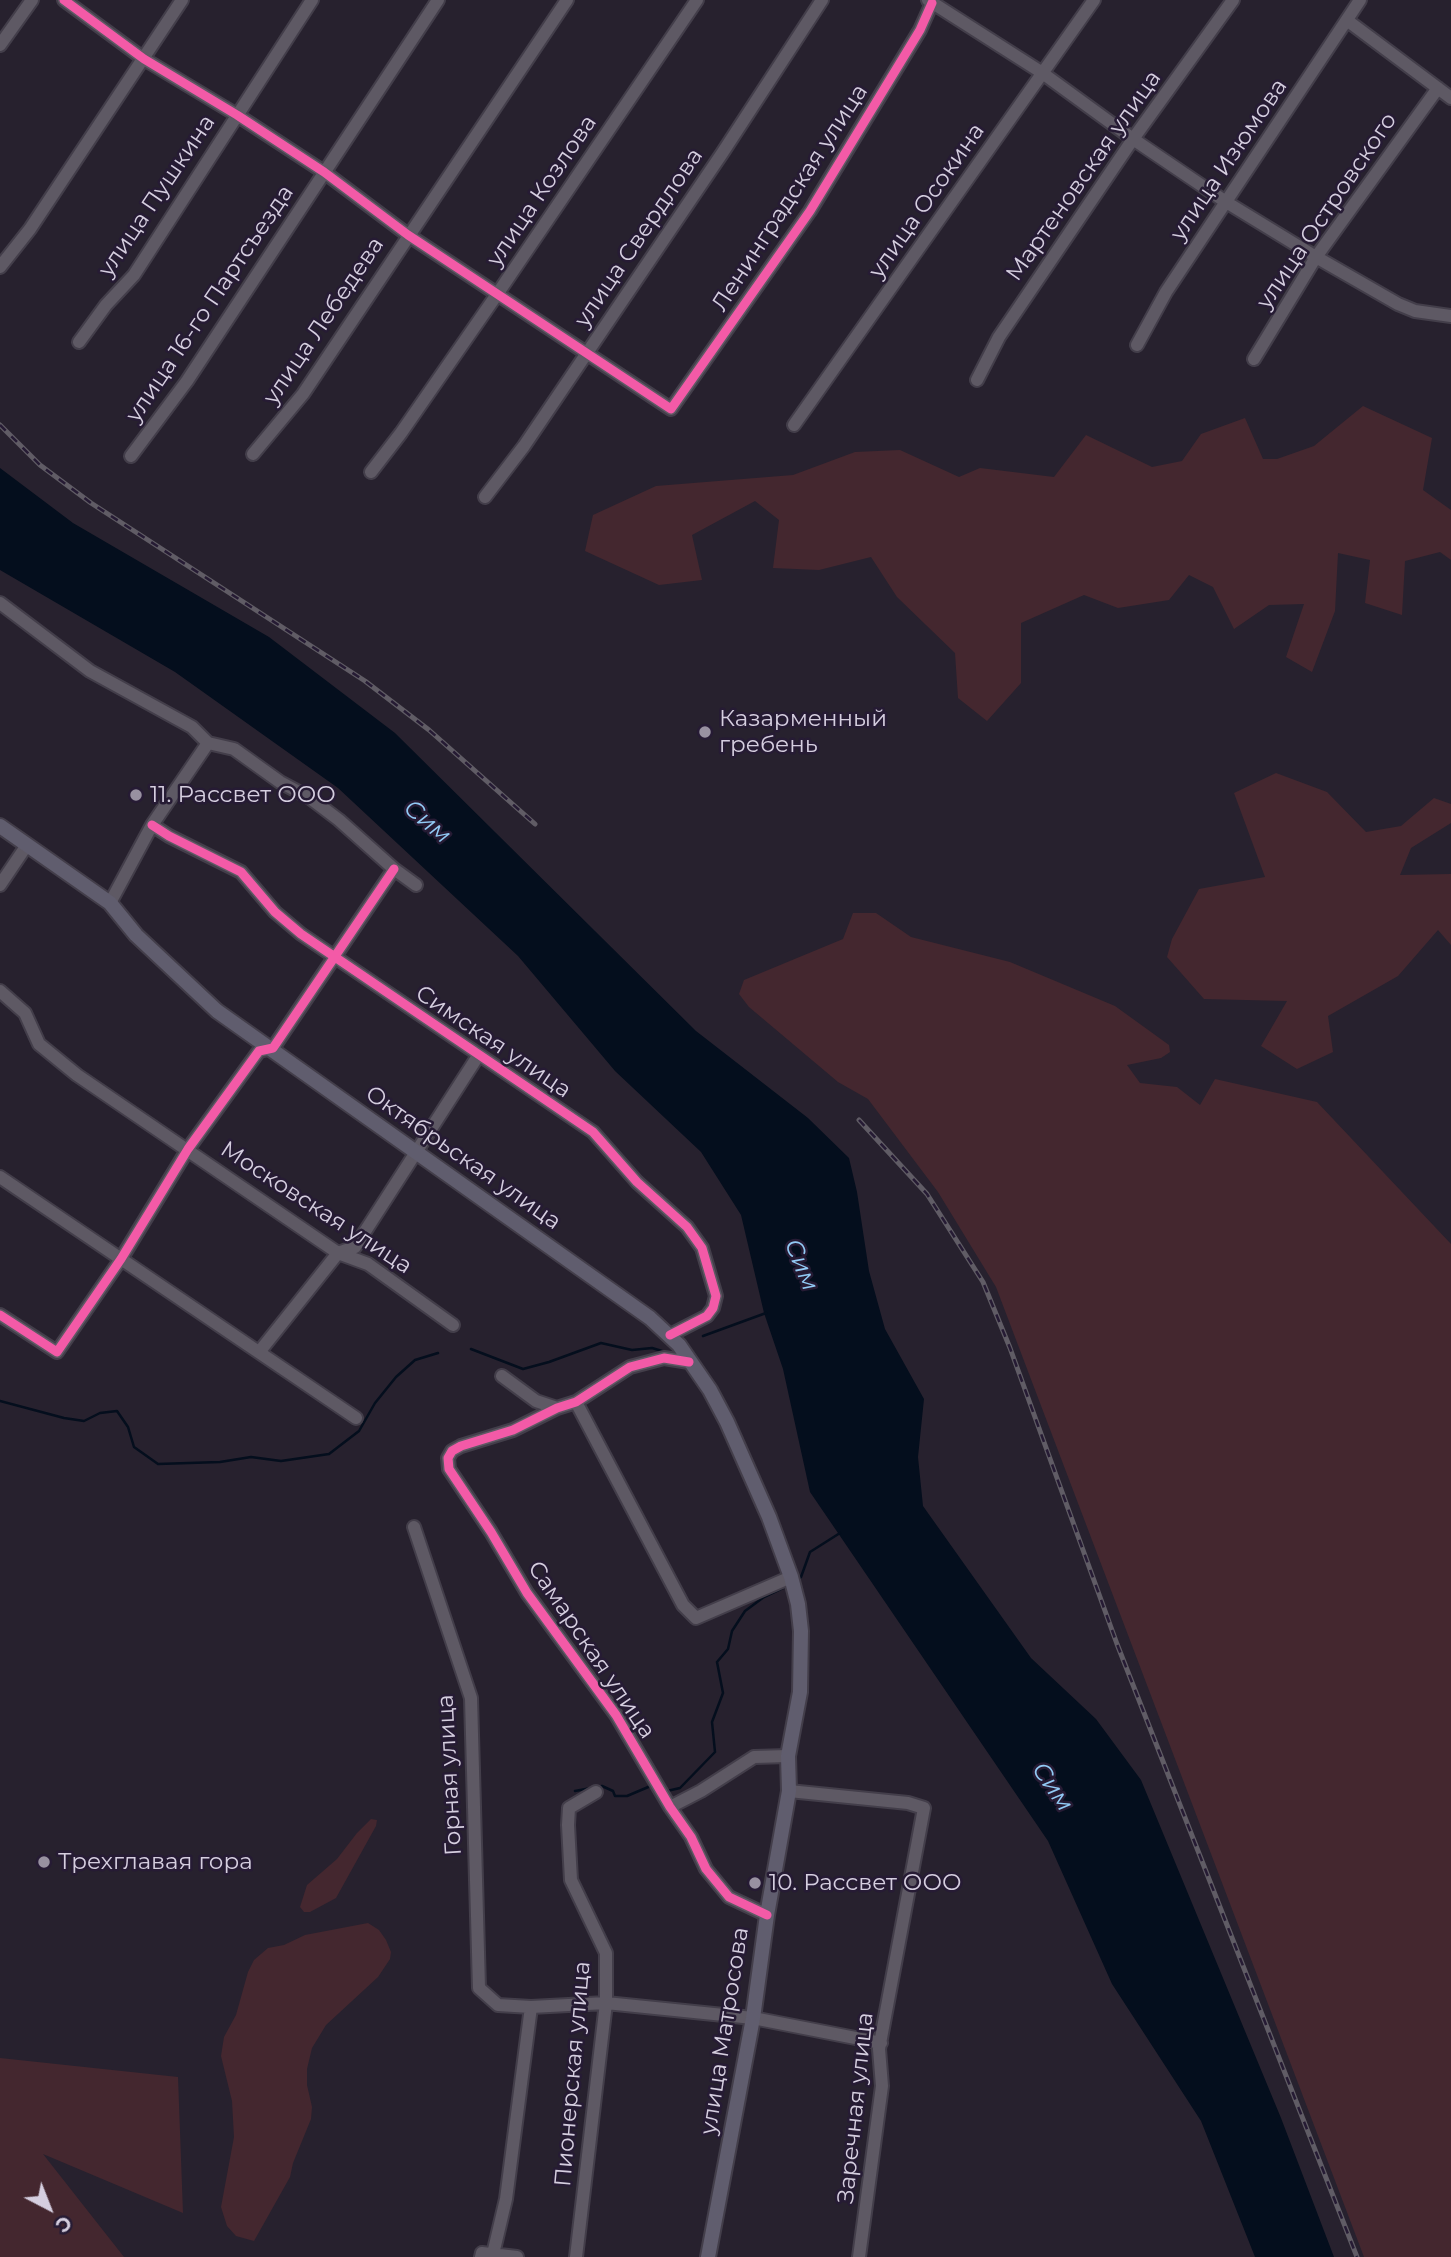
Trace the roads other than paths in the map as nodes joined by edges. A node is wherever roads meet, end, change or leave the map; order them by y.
1 (32, 0) edge
2 (64, 0) edge
3 (182, 0) edge
4 (312, 0) edge
5 (438, 0) edge
6 (568, 0) edge
7 (697, 0) edge
8 (822, 0) edge
9 (1094, 0) edge
10 (1234, 0) edge
11 (1360, 0) edge
12 (930, 1) edge
13 (1348, 21) junction
14 (0, 45) edge
15 (144, 59) junction
16 (1041, 72) junction
17 (1438, 88) junction
18 (1451, 98) edge
19 (237, 115) junction
20 (1133, 139) junction
21 (324, 172) junction
22 (1227, 202) junction
23 (408, 235) junction
24 (1316, 257) junction
25 (0, 267) edge
26 (498, 293) junction
27 (1451, 316) edge
28 (79, 342) dead end
29 (1137, 345) dead end
30 (586, 352) junction
31 (1254, 359) dead end
32 (977, 380) dead end
33 (794, 425) dead end
34 (253, 454) dead end
35 (131, 456) dead end
36 (370, 472) dead end
37 (485, 498) dead end
38 (0, 603) edge
39 (208, 743) junction
40 (152, 825) junction
41 (0, 826) edge
42 (27, 845) junction
43 (394, 869) junction
44 (0, 885) edge
45 (416, 885) dead end
46 (110, 903) junction
47 (334, 956) junction
48 (0, 992) edge
49 (267, 1049) junction
50 (478, 1056) junction
51 (188, 1149) junction
52 (415, 1151) junction
53 (0, 1177) edge
54 (338, 1253) junction
55 (121, 1259) junction
56 (0, 1315) edge
57 (453, 1325) dead end
58 (670, 1335) junction
59 (260, 1351) junction
60 (689, 1362) junction
61 (502, 1376) dead end
62 (576, 1402) junction
63 (556, 1408) junction
64 (356, 1418) dead end
65 (414, 1527) dead end
66 (791, 1577) junction
67 (798, 1604) joint
68 (788, 1756) junction
69 (789, 1791) junction
70 (596, 1792) dead end
71 (670, 1807) junction
72 (767, 1915) junction
73 (606, 2003) junction
74 (531, 2007) junction
75 (752, 2018) junction
76 (881, 2043) junction
77 (487, 2256) edge
78 (517, 2257) edge
79 (576, 2257) edge
80 (708, 2257) edge
81 (859, 2257) edge

1 - 14 street
2 - 15 street
3 - 15 street
4 - 19 street, улица Пушкина
5 - 21 street, улица 16-го Партсъезда
6 - 23 street, улица Лебедева
7 - 26 street, улица Козлова
8 - 30 street, улица Свердлова
9 - 16 street, улица Осокина
10 - 20 street, Мартеновская улица
11 - 13 street, улица Изюмова
12 - 16 street
12 - 30 street, Ленинградская улица
13 - 17 street
13 - 22 street, улица Изюмова
15 - 19 street
15 - 25 street
16 - 20 street
16 - 33 street, улица Осокина
17 - 18 street
17 - 24 street, улица Островского
19 - 21 street
19 - 28 street, улица Пушкина
20 - 22 street
20 - 32 street, Мартеновская улица
21 - 23 street
21 - 35 street, улица 16-го Партсъезда
22 - 24 street
22 - 29 street, улица Изюмова
23 - 26 street
23 - 34 street, улица Лебедева
24 - 27 street
24 - 31 street, улица Островского
26 - 30 street
26 - 36 street, улица Козлова
30 - 37 street, улица Свердлова
38 - 39 street
39 - 40 street
39 - 43 street
40 - 46 street
40 - 47 street, Симская улица
41 - 42 main road, Октябрьская улица
42 - 44 street
42 - 46 main road, Октябрьская улица
43 - 45 street
43 - 47 street
46 - 49 main road, Октябрьская улица
47 - 49 street
47 - 50 street, Симская улица
48 - 51 street, Московская улица
49 - 51 street
49 - 52 main road, Октябрьская улица
50 - 52 street
50 - 58 street, Симская улица
51 - 54 street, Московская улица
51 - 55 street
52 - 54 street
52 - 58 main road, Октябрьская улица
53 - 55 street
54 - 57 street, Московская улица
54 - 59 street
55 - 56 street
55 - 59 street
58 - 60 main road, Октябрьская улица
59 - 64 street
60 - 62 street
60 - 66 main road, Октябрьская улица
61 - 63 street
62 - 63 street
62 - 66 street
63 - 71 street, Самарская улица
65 - 74 street, Горная улица
66 - 67 main road, Октябрьская улица
67 - 68 main road, улица Матросова
68 - 69 main road, улица Матросова
68 - 71 street
69 - 72 main road, улица Матросова
69 - 76 street, Заречная улица
70 - 73 street, Пионерская улица
71 - 72 street, Самарская улица
72 - 75 main road, улица Матросова
73 - 74 street
73 - 75 street
73 - 79 street, Пионерская улица
74 - 77 street
75 - 76 street
75 - 80 main road, улица Матросова
76 - 81 street, Заречная улица
77 - 78 street

